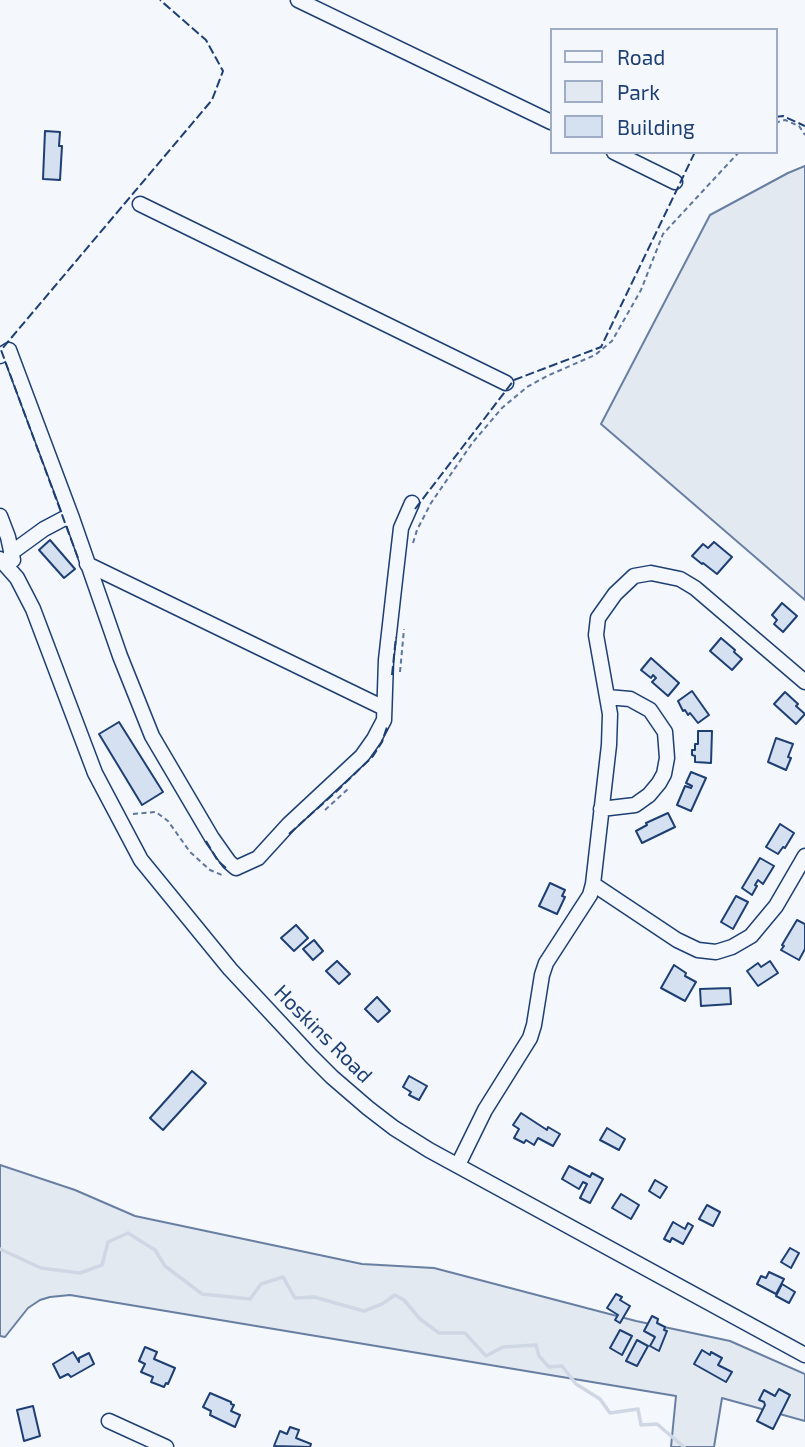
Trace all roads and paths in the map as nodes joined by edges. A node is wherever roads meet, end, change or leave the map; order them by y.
1 (298, 0) edge
2 (550, 122) edge
3 (777, 122) edge
4 (805, 135) edge
5 (618, 154) edge
6 (736, 154) edge
7 (675, 182) dead end
8 (140, 204) dead end
9 (0, 356) edge
10 (506, 383) dead end
11 (412, 503) dead end
12 (0, 516) edge
13 (72, 518) junction
14 (414, 542) dead end
15 (6, 556) edge
16 (88, 564) junction
17 (405, 620) dead end
18 (400, 673) dead end
19 (805, 682) edge
20 (607, 698) junction
21 (384, 709) junction
22 (351, 786) dead end
23 (601, 809) junction
24 (321, 813) dead end
25 (118, 816) junction
26 (805, 856) edge
27 (221, 875) dead end
28 (593, 884) junction
29 (458, 1165) junction
30 (805, 1355) edge
31 (109, 1421) dead end
32 (166, 1447) edge

1 - 2 street
3 - 4 path
5 - 7 street
6 - 14 path
8 - 10 street
9 - 13 street
11 - 21 street
12 - 15 street
13 - 15 street
13 - 16 street
15 - 25 street, Hoskins Road
16 - 21 street
16 - 21 street
17 - 18 path
19 - 20 street
20 - 23 street
20 - 23 street
22 - 24 path
23 - 28 street
25 - 27 path
25 - 29 street, Hoskins Road
26 - 28 street
28 - 29 street
29 - 30 street, Hoskins Road
31 - 32 street

